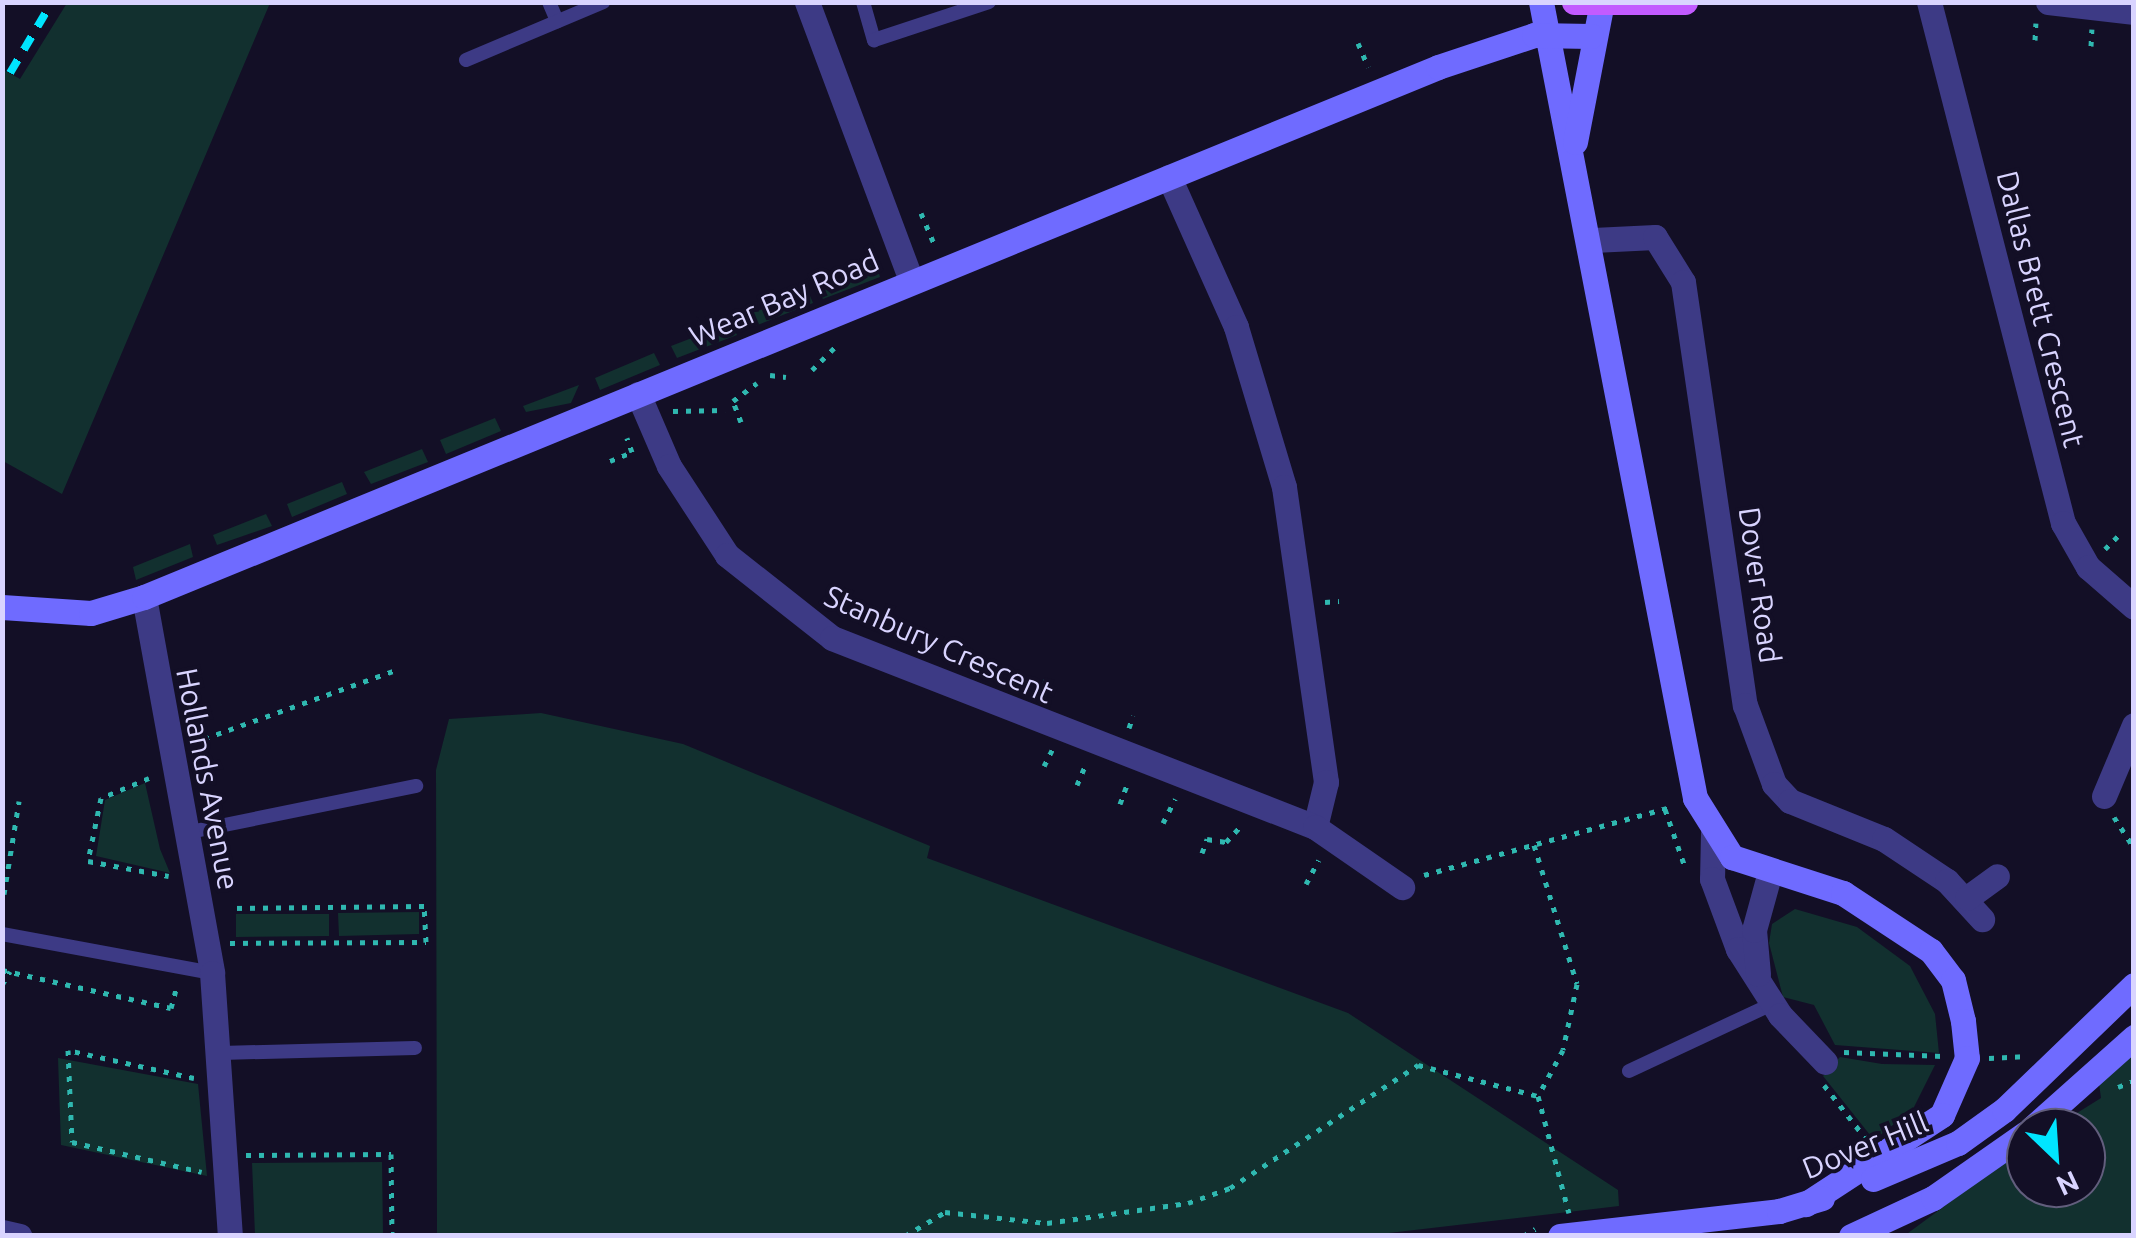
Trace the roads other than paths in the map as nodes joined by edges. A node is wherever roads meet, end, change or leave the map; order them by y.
1 (549, 2) edge
2 (603, 2) edge
3 (808, 2) edge
4 (862, 2) edge
5 (988, 2) edge
6 (1541, 2) edge
7 (1574, 2) edge
8 (1686, 2) edge
9 (1929, 2) edge
10 (2048, 2) edge
11 (1601, 5) edge
12 (2134, 12) edge
13 (557, 21) junction
14 (1544, 33) junction
15 (1591, 36) junction
16 (466, 60) dead end
17 (1575, 142) junction
18 (1169, 177) junction
19 (1593, 240) junction
20 (911, 280) junction
21 (638, 394) junction
22 (144, 597) junction
23 (2, 606) edge
24 (2134, 607) edge
25 (2134, 725) edge
26 (416, 786) dead end
27 (2104, 796) dead end
28 (1315, 827) junction
29 (185, 833) junction
30 (1713, 833) junction
31 (1770, 872) junction
32 (1997, 876) dead end
33 (1408, 882) road end
34 (2, 934) edge
35 (212, 972) junction
36 (2134, 985) edge
37 (1766, 994) junction
38 (2134, 1037) edge
39 (415, 1048) dead end
40 (220, 1053) junction
41 (1824, 1062) road end
42 (1629, 1071) dead end
43 (2054, 1108) edge
44 (2006, 1147) edge
45 (1806, 1204) junction
46 (2, 1232) edge
47 (20, 1236) edge
48 (230, 1236) edge
49 (1560, 1236) edge
50 (1851, 1236) edge

1 - 13 lane
2 - 13 lane
3 - 20 street
4 - 5 lane
6 - 14 street
7 - 11 main road
8 - 11 main road
9 - 24 street, Dallas Brett Crescent
10 - 12 street
11 - 15 street
13 - 16 lane
14 - 15 street, Wear Bay Road
14 - 17 street
14 - 18 street, Wear Bay Road
15 - 17 street
17 - 19 street
18 - 20 street, Wear Bay Road
18 - 28 street
19 - 30 street
19 - 32 street, Dover Road
20 - 21 street, Wear Bay Road
21 - 22 street, Wear Bay Road
21 - 28 street, Stanbury Crescent
22 - 23 street, Wear Bay Road
22 - 29 street, Hollands Avenue
25 - 27 street
26 - 29 lane
28 - 33 street, Stanbury Crescent
29 - 35 street, Hollands Avenue
30 - 31 street
30 - 37 street
31 - 37 street
31 - 45 street
34 - 35 lane
35 - 40 street, Hollands Avenue
36 - 45 street, Dover Hill
37 - 41 street
37 - 42 lane
38 - 43 street
39 - 40 lane
40 - 48 street, Hollands Avenue
44 - 50 street
45 - 49 street, Dover Hill
46 - 47 street

